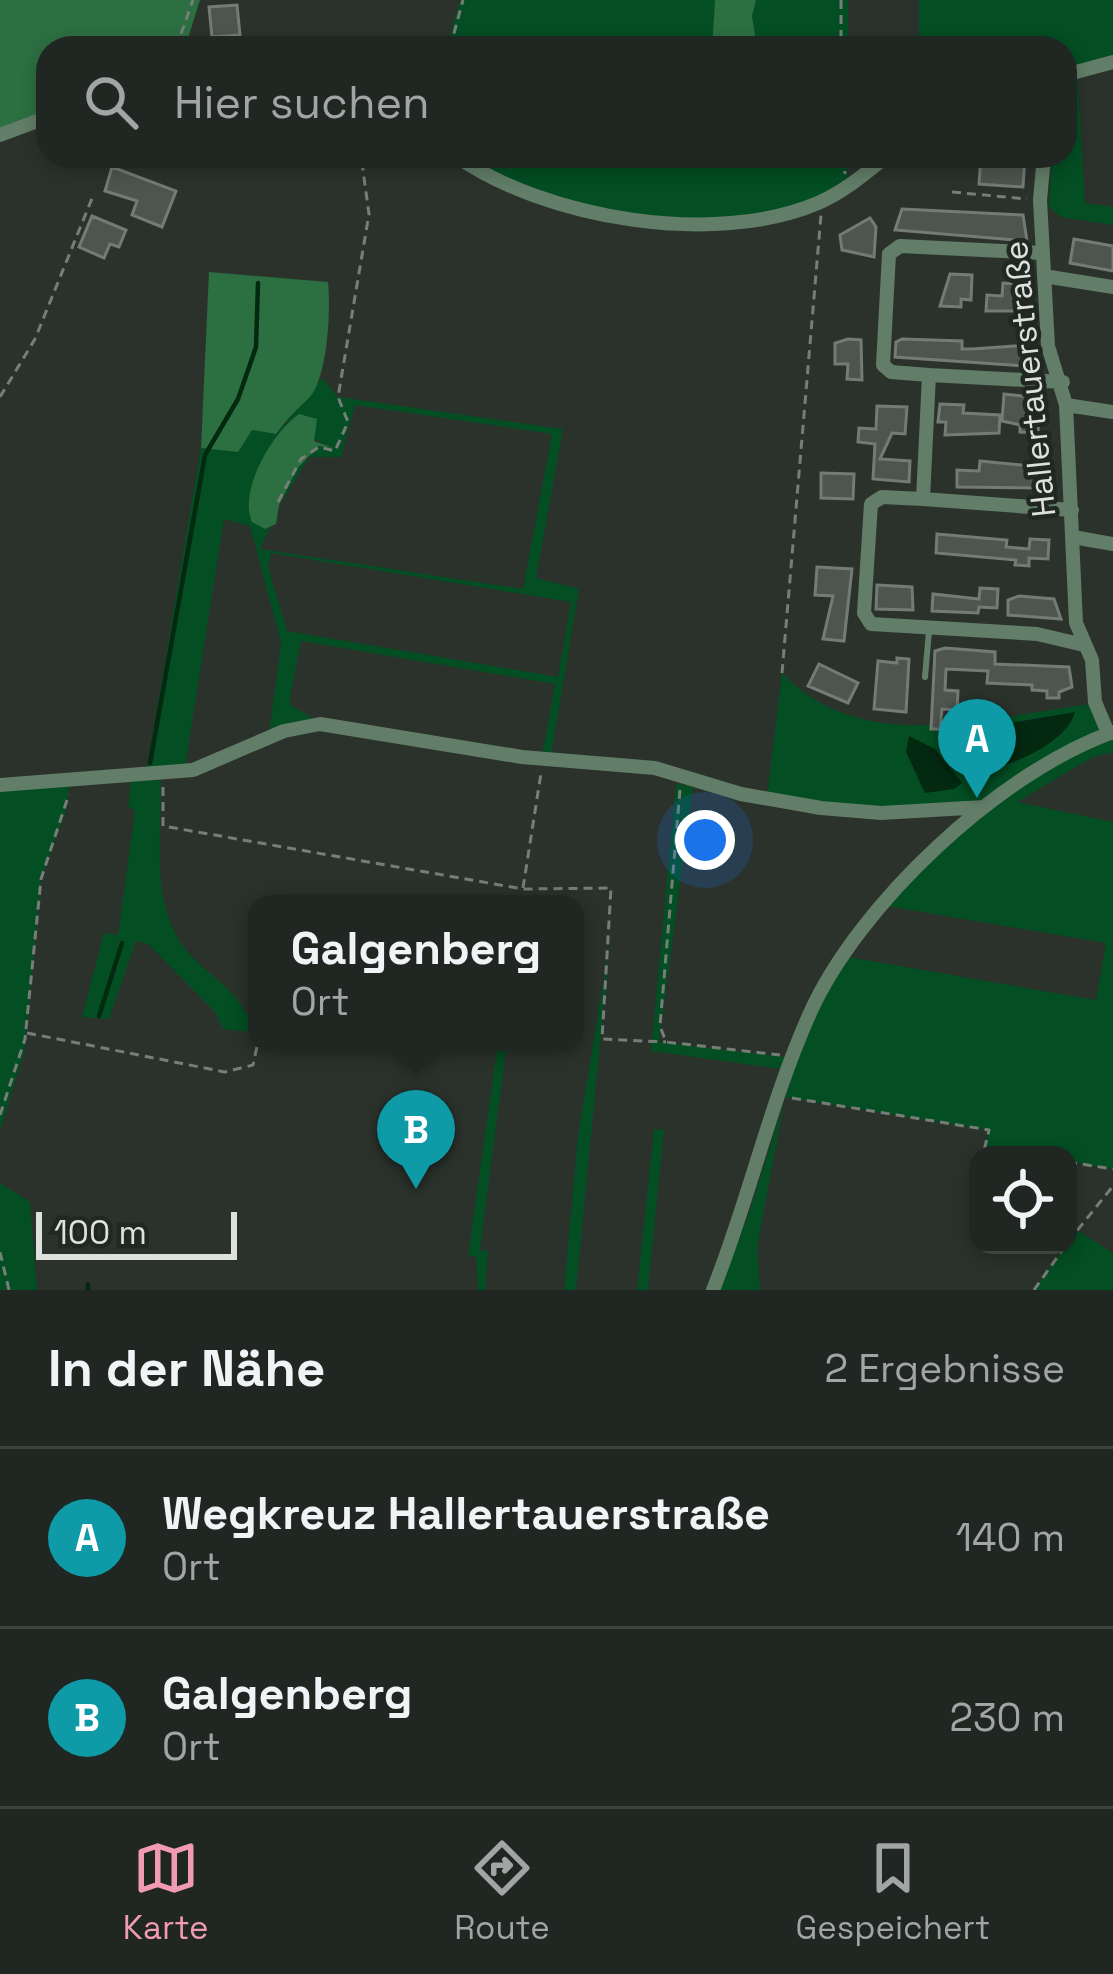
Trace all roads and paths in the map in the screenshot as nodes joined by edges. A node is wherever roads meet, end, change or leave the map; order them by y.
1 (194, 0) edge
2 (463, 0) edge
3 (841, 0) edge
4 (180, 36) edge
5 (453, 36) edge
6 (842, 36) edge
7 (1113, 62) edge
8 (1077, 72) edge
9 (36, 122) edge
10 (0, 136) edge
11 (363, 168) edge
12 (479, 168) edge
13 (870, 168) edge
14 (1043, 168) edge
15 (952, 192) dead end
16 (93, 196) dead end
17 (1040, 200) junction
18 (822, 201) junction
19 (1043, 253) junction
20 (1044, 276) junction
21 (1113, 287) edge
22 (929, 375) junction
23 (1063, 382) junction
24 (0, 398) edge
25 (1066, 405) junction
26 (1113, 412) edge
27 (922, 499) junction
28 (278, 502) dead end
29 (1072, 510) junction
30 (1073, 537) junction
31 (1113, 544) edge
32 (929, 628) junction
33 (1084, 645) junction
34 (782, 673) dead end
35 (925, 677) dead end
36 (1111, 733) edge
37 (543, 760) junction
38 (682, 773) junction
39 (162, 775) junction
40 (69, 781) junction
41 (0, 785) edge
42 (984, 807) junction
43 (523, 889) junction
44 (25, 1033) junction
45 (666, 1042) junction
46 (256, 1051) edge
47 (794, 1057) junction
48 (780, 1096) junction
49 (0, 1115) edge
50 (985, 1146) edge
51 (1077, 1163) edge
52 (1113, 1169) edge
53 (1113, 1186) edge
54 (1077, 1231) edge
55 (0, 1252) edge
56 (1060, 1254) edge
57 (9, 1290) edge
58 (713, 1290) edge
59 (1034, 1290) edge

1 - 4 path
2 - 5 path
3 - 6 path
7 - 8 street
9 - 10 street
11 - 28 path
12 - 18 street
13 - 18 street
14 - 17 street, Hallertauerstraße
15 - 17 path
16 - 24 path
17 - 19 street, Hallertauerstraße
18 - 34 path
19 - 20 street, Hallertauerstraße
19 - 22 street
20 - 21 street
20 - 23 street, Hallertauerstraße
22 - 23 street
22 - 27 street
23 - 25 street, Hallertauerstraße
25 - 26 street
25 - 29 street, Hallertauerstraße
27 - 29 street
27 - 32 street
29 - 30 street, Hallertauerstraße
30 - 31 street
30 - 33 street, Hallertauerstraße
32 - 33 street
32 - 35 lane
33 - 36 street, Hallertauerstraße
36 - 42 street
37 - 38 street
37 - 39 street
37 - 43 path
38 - 42 street
38 - 45 path
39 - 40 street
39 - 43 path
40 - 41 street
40 - 44 path
42 - 47 street
43 - 45 path
44 - 46 path
44 - 49 path
45 - 47 path
47 - 48 street
48 - 50 path
48 - 58 street
51 - 52 path
53 - 54 path
55 - 57 path
56 - 59 path

